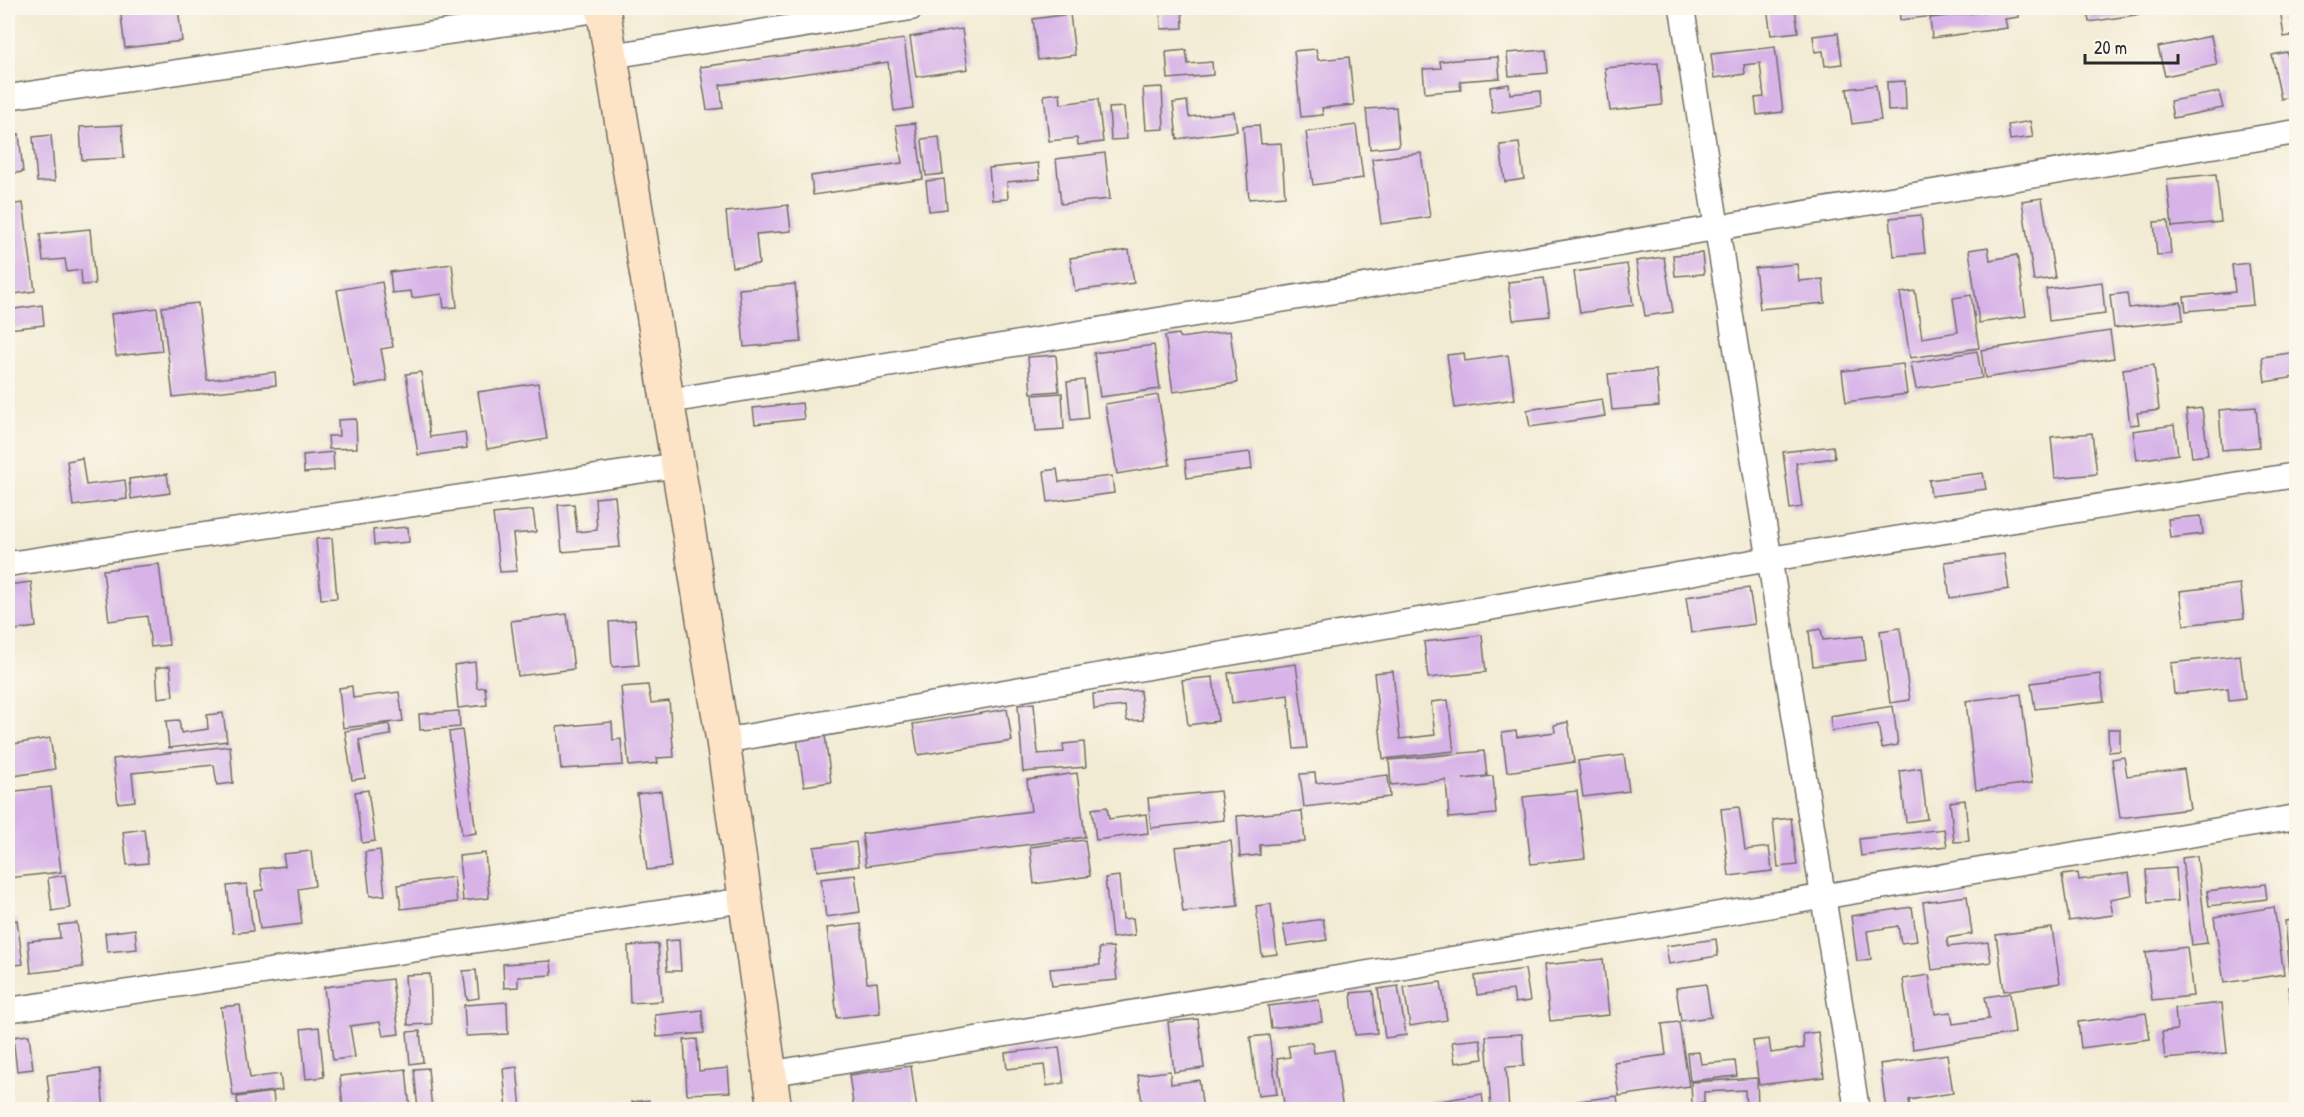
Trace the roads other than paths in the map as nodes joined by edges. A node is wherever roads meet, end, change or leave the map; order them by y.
1 (603, 8) edge
2 (911, 8) edge
3 (1682, 8) edge
4 (611, 56) junction
5 (8, 97) edge
6 (2296, 132) edge
7 (1717, 226) junction
8 (669, 401) junction
9 (678, 465) junction
10 (2296, 475) edge
11 (1770, 559) junction
12 (8, 564) edge
13 (723, 741) junction
14 (2296, 817) edge
15 (1823, 895) junction
16 (745, 900) junction
17 (8, 1010) edge
18 (768, 1074) junction
19 (775, 1110) edge
20 (1857, 1110) edge

1 - 4 main road
1 - 5 street
2 - 4 street
3 - 7 street
4 - 8 main road
6 - 7 street
7 - 8 street
7 - 11 street
8 - 9 main road
9 - 12 street
9 - 13 main road
10 - 11 street
11 - 13 street
11 - 15 street
13 - 16 main road
14 - 15 street
15 - 18 street
15 - 20 street
16 - 17 street
16 - 18 main road
18 - 19 main road

